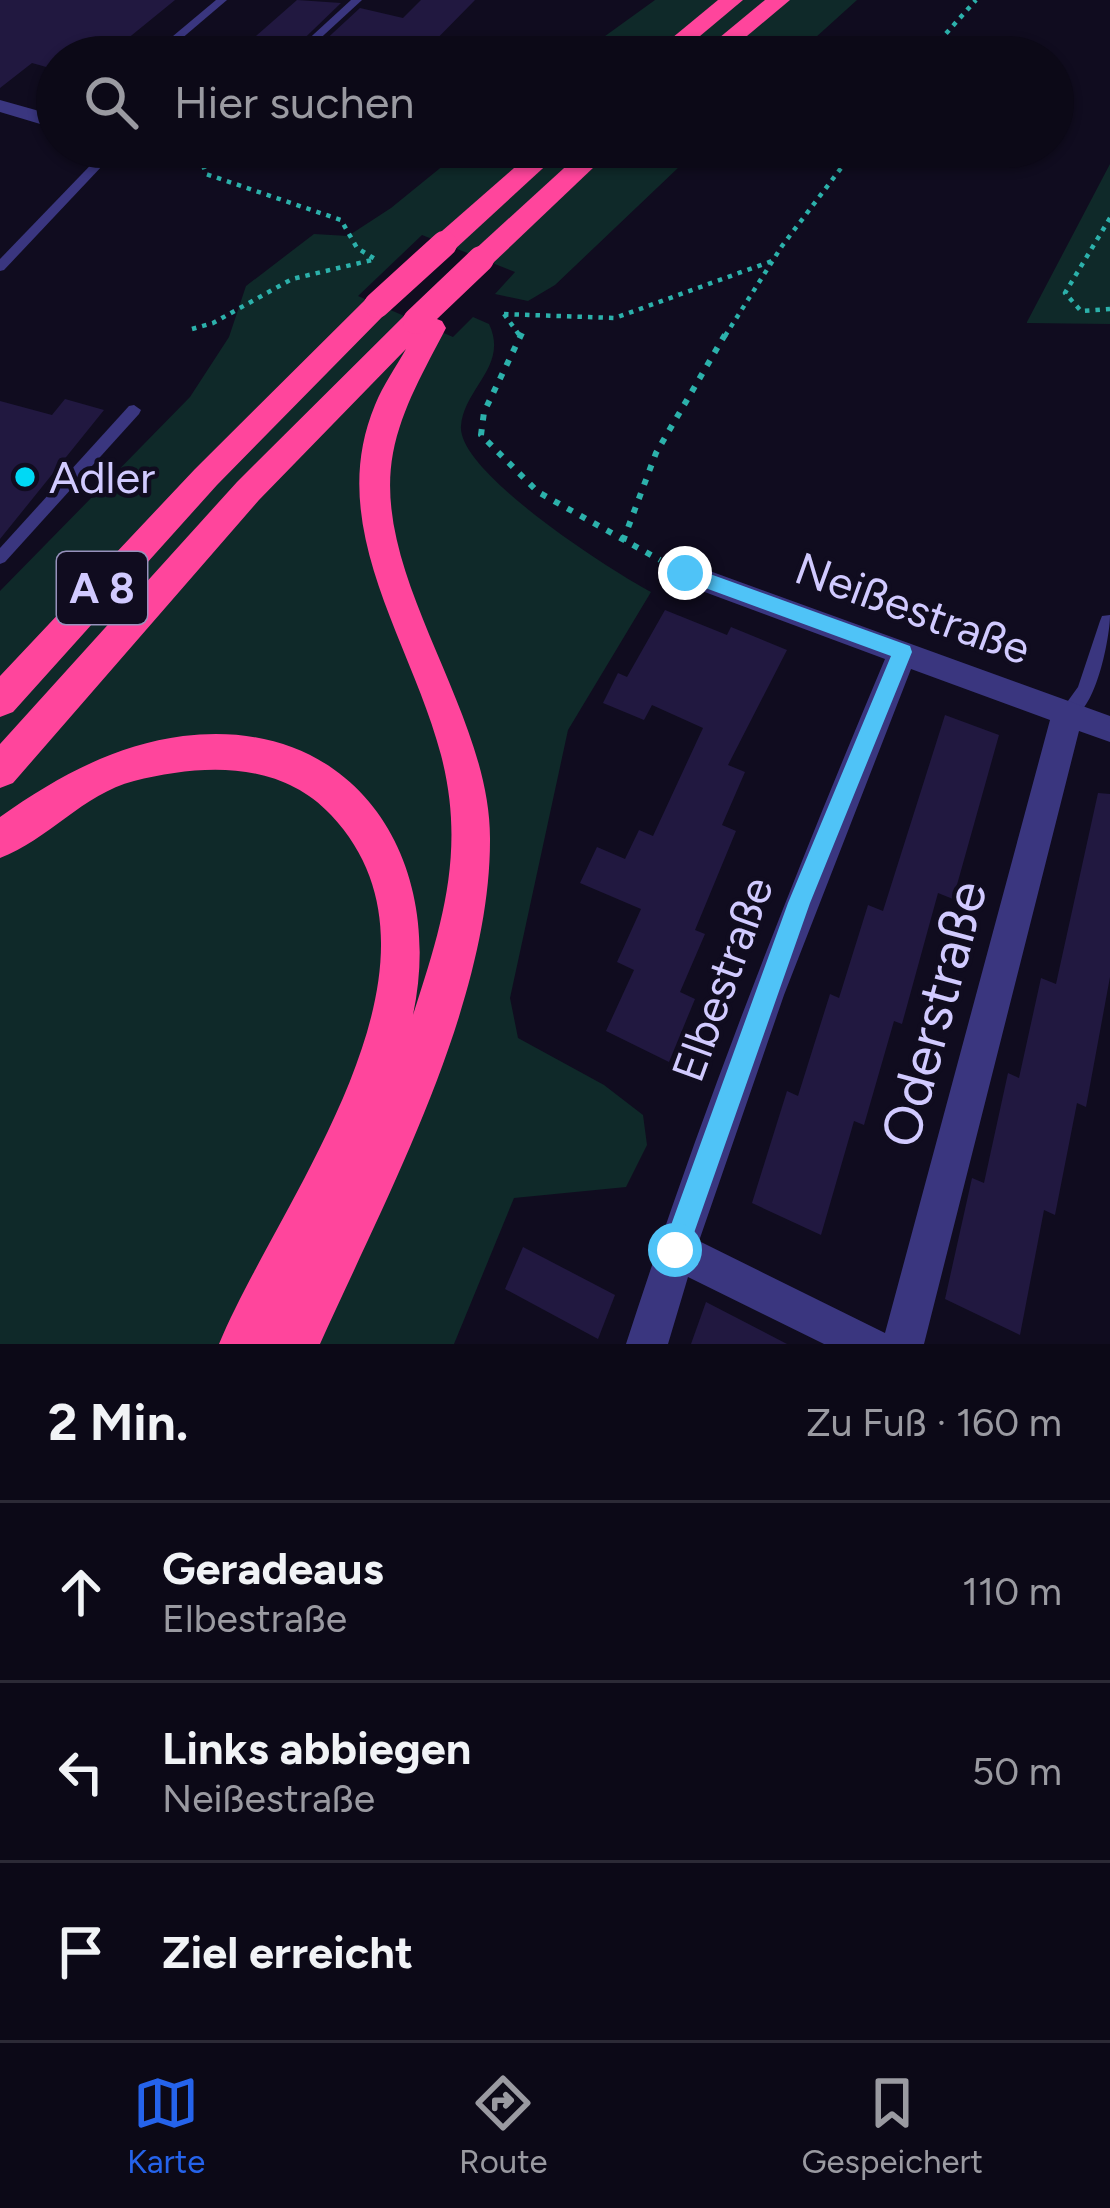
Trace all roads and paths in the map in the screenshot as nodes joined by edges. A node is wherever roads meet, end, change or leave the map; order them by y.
1 (222, 0) edge
2 (357, 0) edge
3 (732, 0) edge
4 (779, 0) edge
5 (976, 0) edge
6 (178, 36) edge
7 (317, 36) edge
8 (687, 36) edge
9 (734, 36) edge
10 (944, 36) edge
11 (0, 106) edge
12 (36, 117) edge
13 (94, 168) edge
14 (204, 168) edge
15 (529, 168) edge
16 (579, 168) edge
17 (841, 168) edge
18 (1110, 218) edge
19 (772, 261) junction
20 (0, 267) edge
21 (1110, 309) edge
22 (424, 325) junction
23 (192, 328) dead end
24 (134, 410) dead end
25 (623, 542) junction
26 (0, 558) edge
27 (685, 573) joint
28 (1108, 621) edge
29 (903, 652) junction
30 (0, 701) edge
31 (1068, 712) junction
32 (1110, 728) edge
33 (0, 771) edge
34 (0, 840) edge
35 (675, 1250) junction
36 (244, 1344) edge
37 (293, 1344) edge
38 (647, 1344) edge
39 (869, 1344) edge
40 (904, 1344) edge

1 - 6 lane
2 - 7 lane
3 - 8 highway
4 - 9 highway
5 - 10 path
11 - 12 street
13 - 20 lane
14 - 23 path
15 - 30 highway, A 8, bridge
16 - 22 highway
17 - 19 path
18 - 21 path
19 - 25 path
19 - 25 path
22 - 33 highway, A 8
22 - 37 highway
24 - 26 lane
25 - 27 path
27 - 29 street, Neißestraße
28 - 31 lane
29 - 31 street, Neißestraße
29 - 35 street, Elbestraße
31 - 32 street, Neißestraße
31 - 40 street, Oderstraße
34 - 36 highway
35 - 38 street, Elbestraße
35 - 39 street

